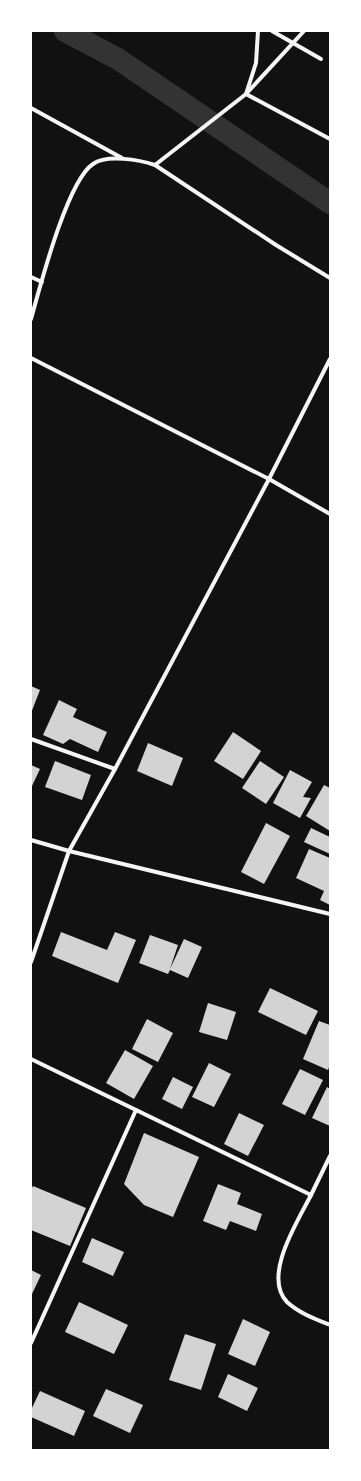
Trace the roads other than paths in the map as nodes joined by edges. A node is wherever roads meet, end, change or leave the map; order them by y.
1 (258, 31) edge
2 (272, 31) edge
3 (304, 31) edge
4 (292, 43) junction
5 (320, 59) dead end
6 (246, 94) junction
7 (31, 108) edge
8 (330, 139) edge
9 (123, 159) junction
10 (155, 165) junction
11 (31, 277) edge
12 (330, 278) edge
13 (42, 282) junction
14 (31, 319) edge
15 (31, 358) edge
16 (330, 359) edge
17 (269, 479) junction
18 (330, 514) edge
19 (31, 739) edge
20 (115, 770) junction
21 (31, 840) edge
22 (69, 851) junction
23 (330, 914) edge
24 (31, 962) edge
25 (31, 1059) edge
26 (136, 1110) junction
27 (330, 1156) edge
28 (311, 1195) junction
29 (330, 1325) edge
30 (31, 1343) edge

1 - 6 street
2 - 4 street
3 - 4 street
4 - 5 street
4 - 6 street
6 - 8 street
6 - 10 street
7 - 9 street
9 - 10 street
9 - 13 street
10 - 12 street
11 - 13 street
13 - 14 street
15 - 17 street
16 - 17 street
17 - 18 street
17 - 20 street
19 - 20 street
20 - 22 street
21 - 22 street
22 - 23 street
22 - 24 street
25 - 26 street
26 - 28 street
26 - 30 street
27 - 28 street
28 - 29 street

